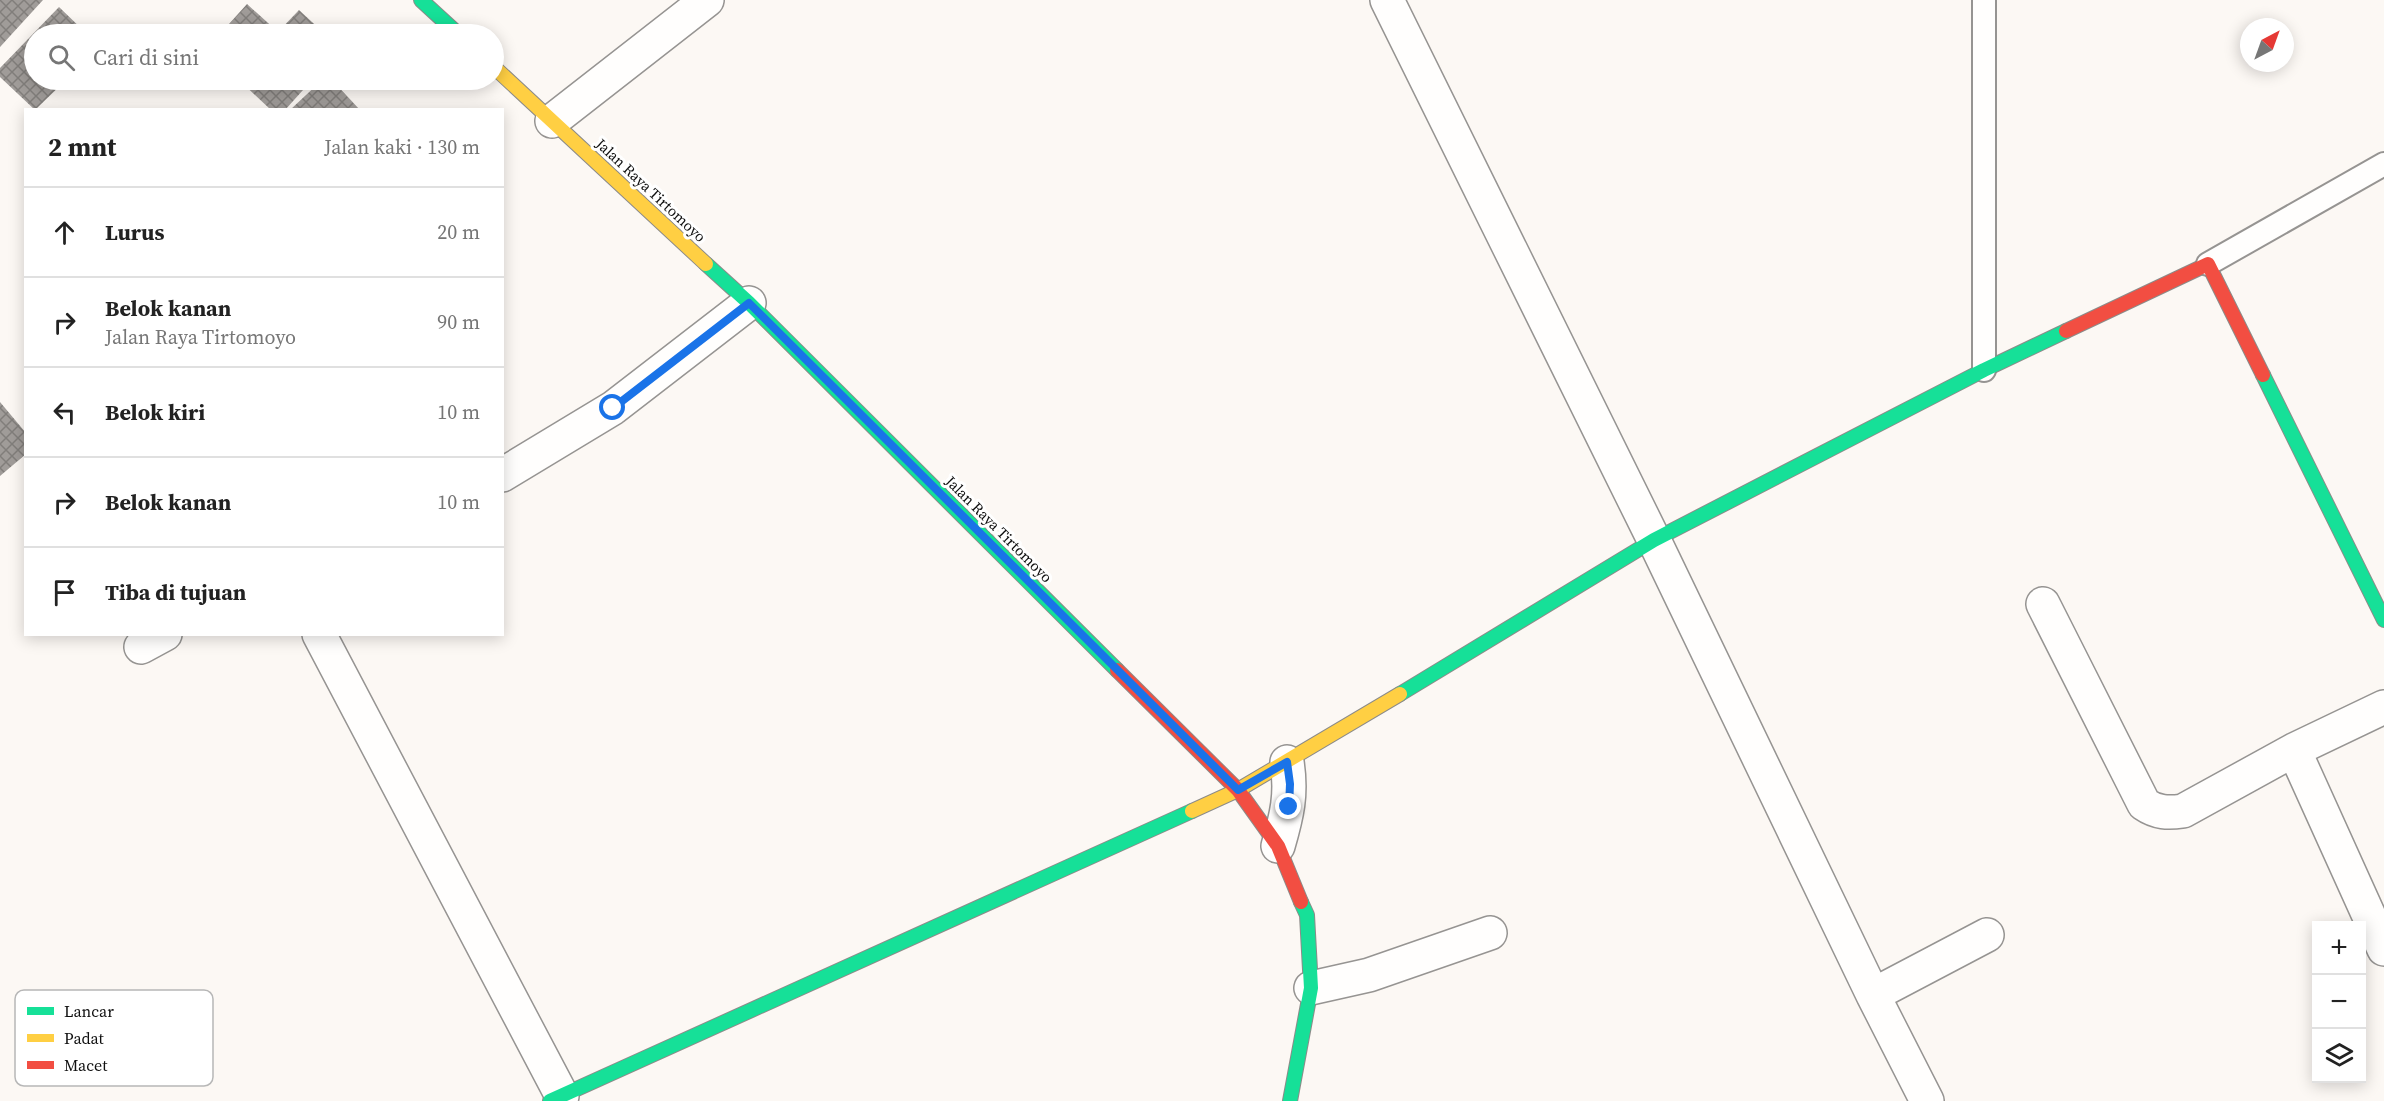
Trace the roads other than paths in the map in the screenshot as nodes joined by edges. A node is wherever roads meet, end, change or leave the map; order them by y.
1 (421, 0) edge
2 (707, 0) edge
3 (1387, 0) edge
4 (1984, 0) edge
5 (447, 24) edge
6 (504, 76) edge
7 (552, 121) junction
8 (2384, 164) edge
9 (2208, 264) junction
10 (749, 303) junction
11 (1984, 370) junction
12 (504, 474) edge
13 (1654, 540) junction
14 (2043, 604) dead end
15 (2384, 620) edge
16 (320, 636) edge
17 (2384, 707) edge
18 (2294, 750) junction
19 (1287, 762) junction
20 (1238, 790) junction
21 (1278, 846) junction
22 (1490, 933) dead end
23 (1987, 935) dead end
24 (2384, 949) edge
25 (1311, 988) junction
26 (1873, 995) junction
27 (556, 1098) edge
28 (1290, 1101) edge
29 (1927, 1101) edge

1 - 5 street
2 - 7 street
3 - 13 street
4 - 11 lane
6 - 7 street, Jalan Raya Tirtomoyo
7 - 10 street, Jalan Raya Tirtomoyo
8 - 9 lane
9 - 11 street
9 - 15 street
10 - 12 street
10 - 20 street, Jalan Raya Tirtomoyo
11 - 13 street
13 - 19 street
13 - 26 street
14 - 18 street
16 - 27 street
17 - 18 street
18 - 24 street
19 - 20 street
19 - 21 street
20 - 21 street, Jalan Raya Tirtomoyo
20 - 27 street
21 - 25 street, Jalan Raya Tirtomoyo
22 - 25 street
23 - 26 street
25 - 28 street, Jalan Raya Tirtomoyo
26 - 29 street

